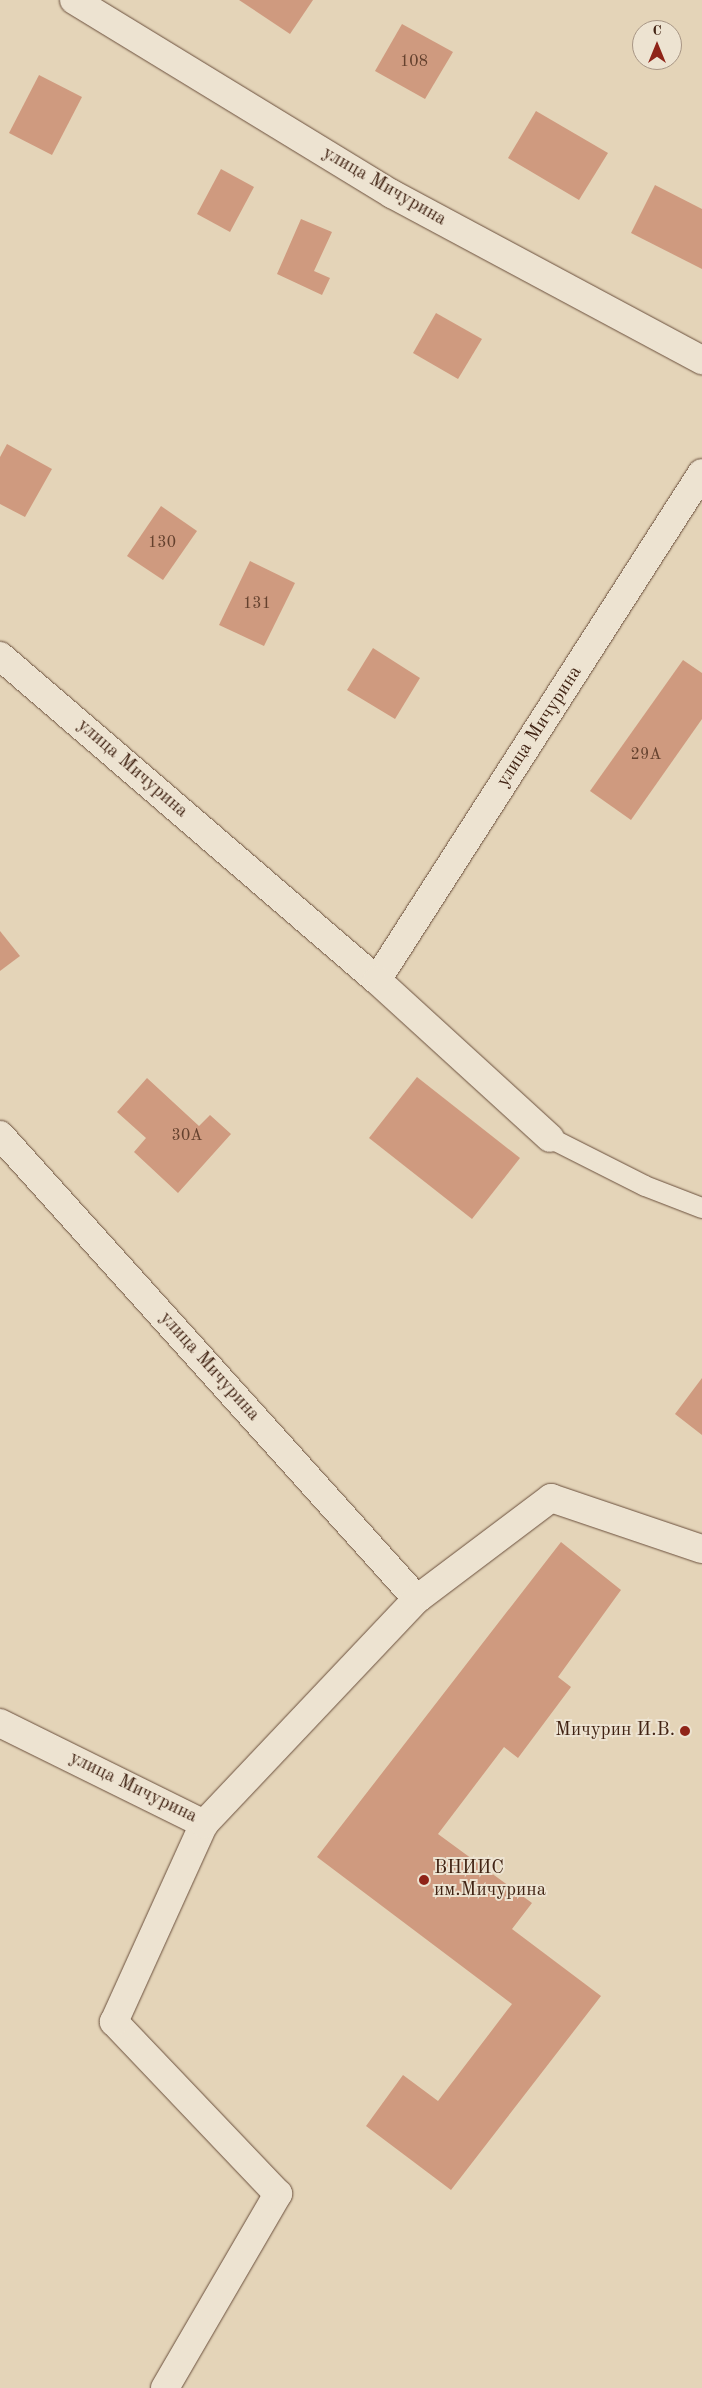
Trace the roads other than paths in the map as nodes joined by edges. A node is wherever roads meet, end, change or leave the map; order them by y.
1 (74, 0) edge
2 (702, 360) edge
3 (702, 473) edge
4 (0, 656) edge
5 (377, 980) junction
6 (0, 1135) edge
7 (550, 1138) joint
8 (702, 1208) edge
9 (702, 1549) edge
10 (417, 1598) junction
11 (0, 1723) edge
12 (204, 1824) junction
13 (165, 2388) edge

1 - 2 street, улица Мичурина
3 - 5 street, улица Мичурина
4 - 5 street, улица Мичурина
5 - 7 street, улица Мичурина
6 - 10 street, улица Мичурина
7 - 8 lane
9 - 10 street, улица Мичурина
10 - 12 street, улица Мичурина
11 - 12 street, улица Мичурина
12 - 13 street

